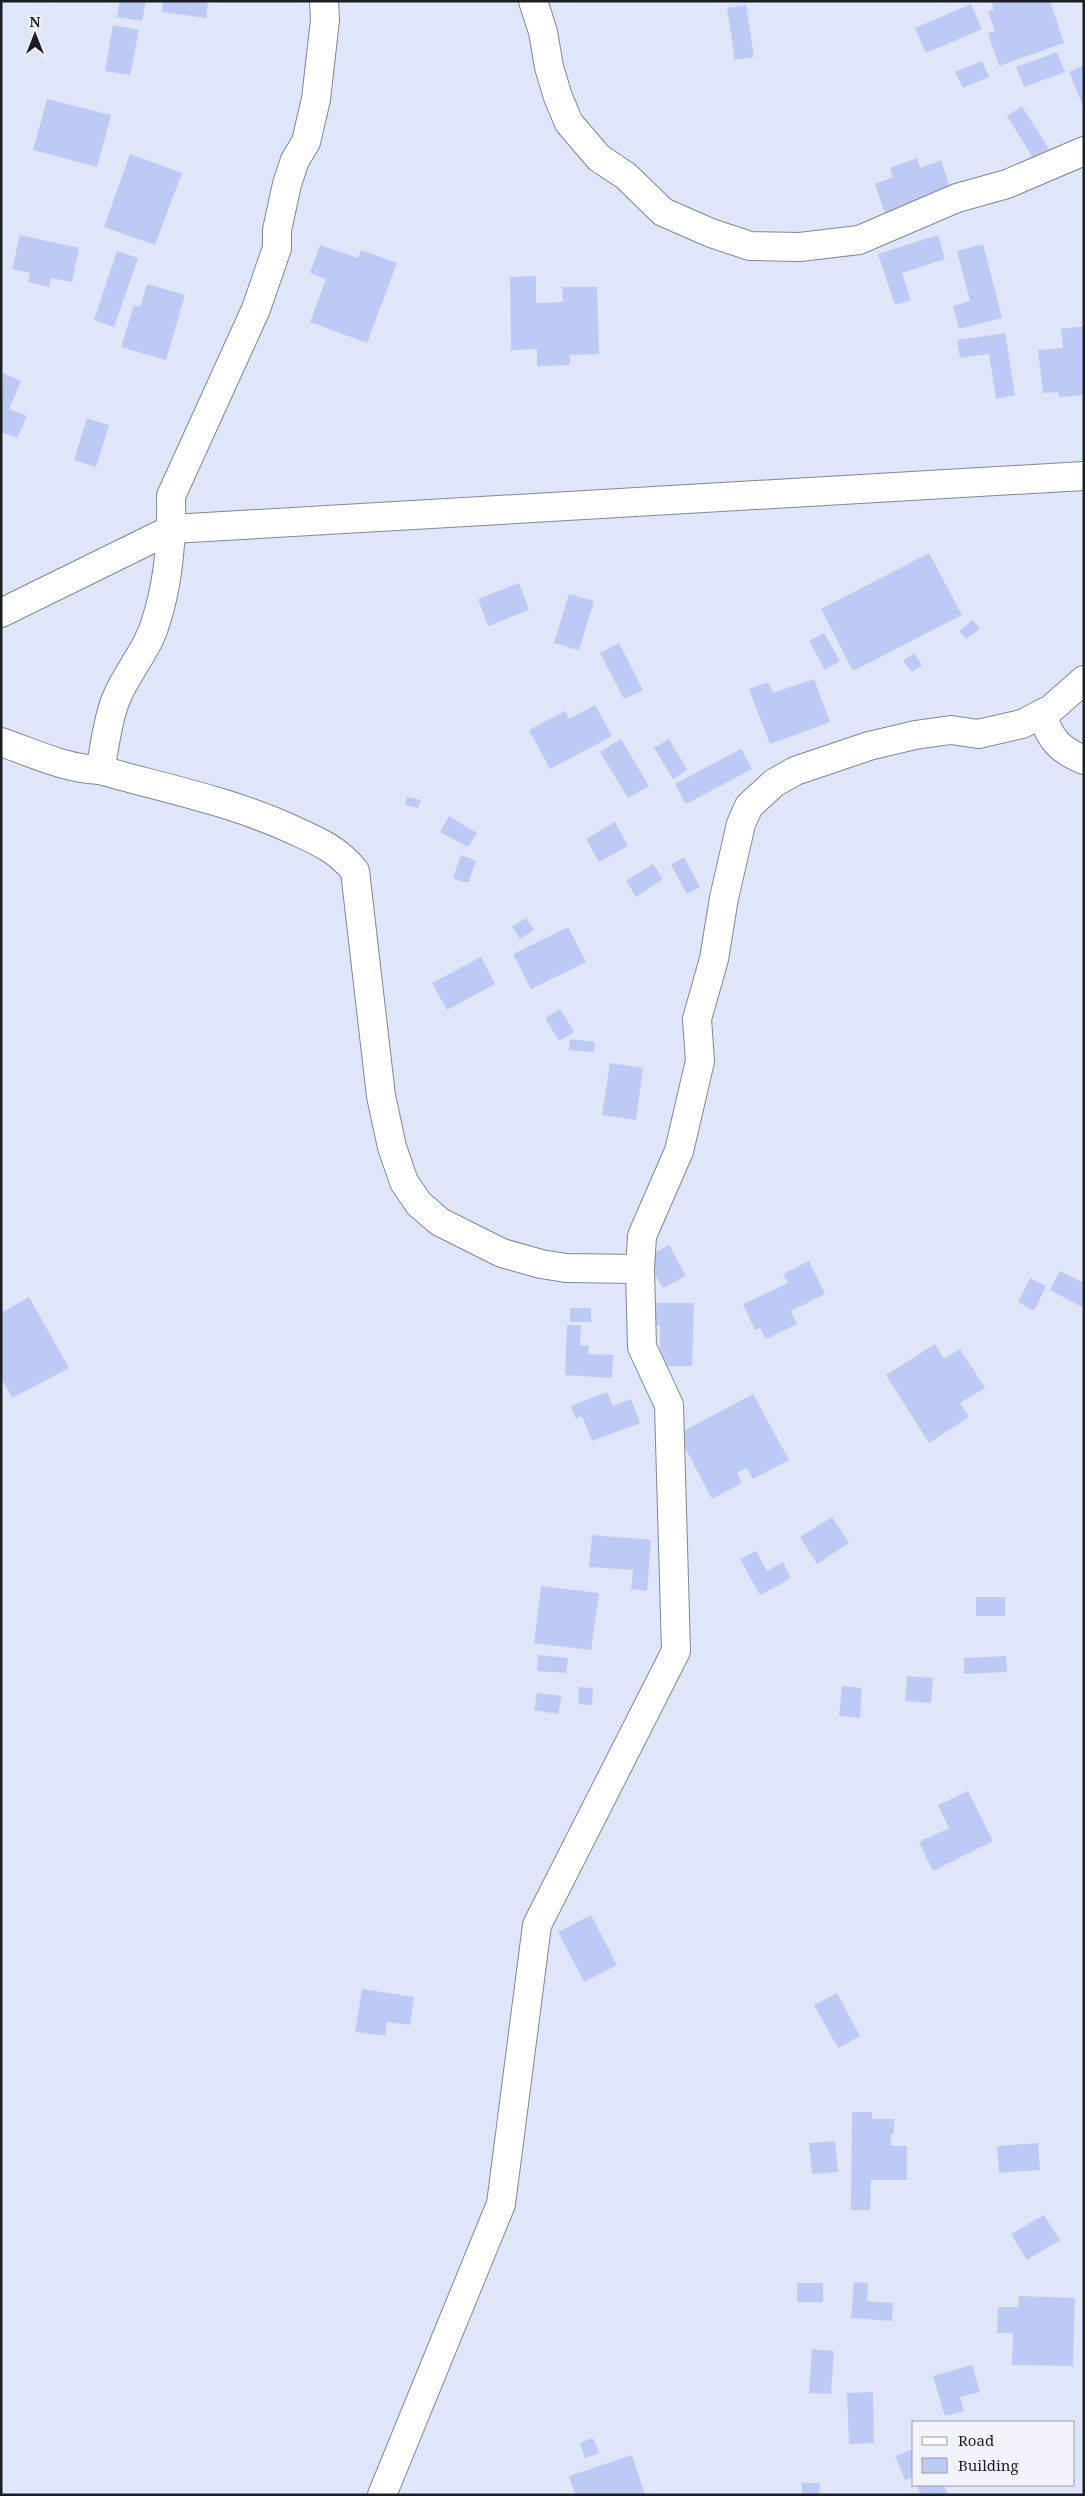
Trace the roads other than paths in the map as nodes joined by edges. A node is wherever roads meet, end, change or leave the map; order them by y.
1 (324, 1) edge
2 (533, 1) edge
3 (1084, 151) edge
4 (1084, 476) edge
5 (172, 529) junction
6 (1, 613) edge
7 (1084, 680) edge
8 (1042, 714) junction
9 (1, 742) edge
10 (1084, 760) edge
11 (100, 770) junction
12 (640, 1270) junction
13 (382, 2495) edge

1 - 5 street
2 - 3 street
4 - 5 street
5 - 6 street
5 - 11 street
7 - 8 street
8 - 10 street
8 - 12 street
9 - 11 street
11 - 12 street
12 - 13 street

